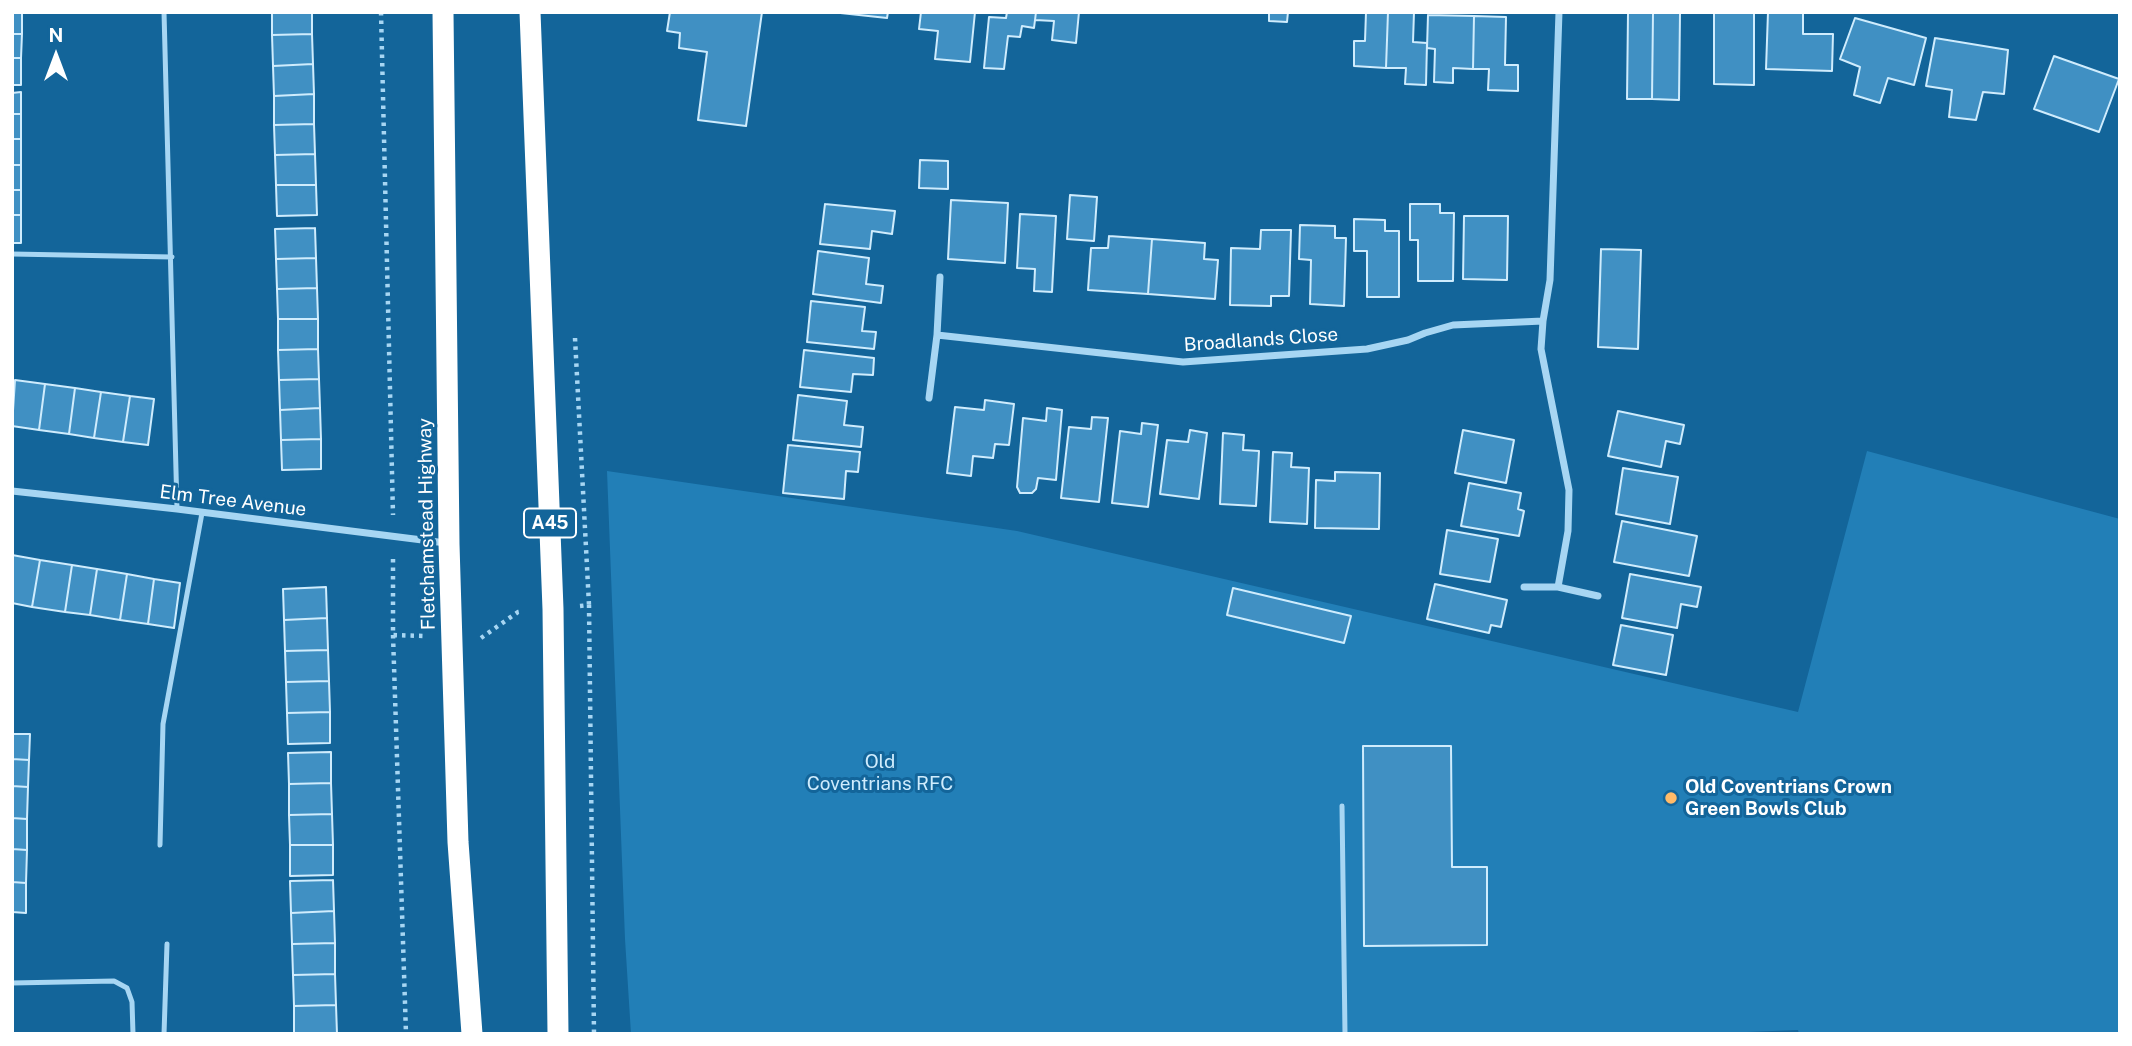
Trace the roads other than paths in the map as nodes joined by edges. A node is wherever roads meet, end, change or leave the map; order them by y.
1 (164, 12) edge
2 (443, 12) edge
3 (530, 12) edge
4 (1559, 12) edge
5 (12, 254) edge
6 (172, 257) junction
7 (940, 277) dead end
8 (1543, 321) junction
9 (937, 335) junction
10 (929, 398) dead end
11 (12, 491) edge
12 (177, 509) junction
13 (202, 513) junction
14 (449, 544) junction
15 (1524, 587) dead end
16 (1558, 587) junction
17 (1598, 596) dead end
18 (1342, 806) dead end
19 (160, 845) dead end
20 (167, 944) dead end
21 (12, 983) edge
22 (133, 1034) edge
23 (164, 1034) edge
24 (472, 1034) edge
25 (558, 1034) edge
26 (1345, 1034) edge

1 - 6 lane
2 - 14 highway, Fletchamstead Highway
3 - 25 highway, A45
4 - 8 street
5 - 6 lane
6 - 12 lane
7 - 9 street
8 - 9 street, Broadlands Close
8 - 16 street
9 - 10 street
11 - 12 street, Elm Tree Avenue
12 - 13 street, Elm Tree Avenue
13 - 14 street, Elm Tree Avenue
13 - 19 lane
14 - 24 highway, Fletchamstead Highway
15 - 16 street
16 - 17 street
18 - 26 lane
20 - 23 lane
21 - 22 lane

